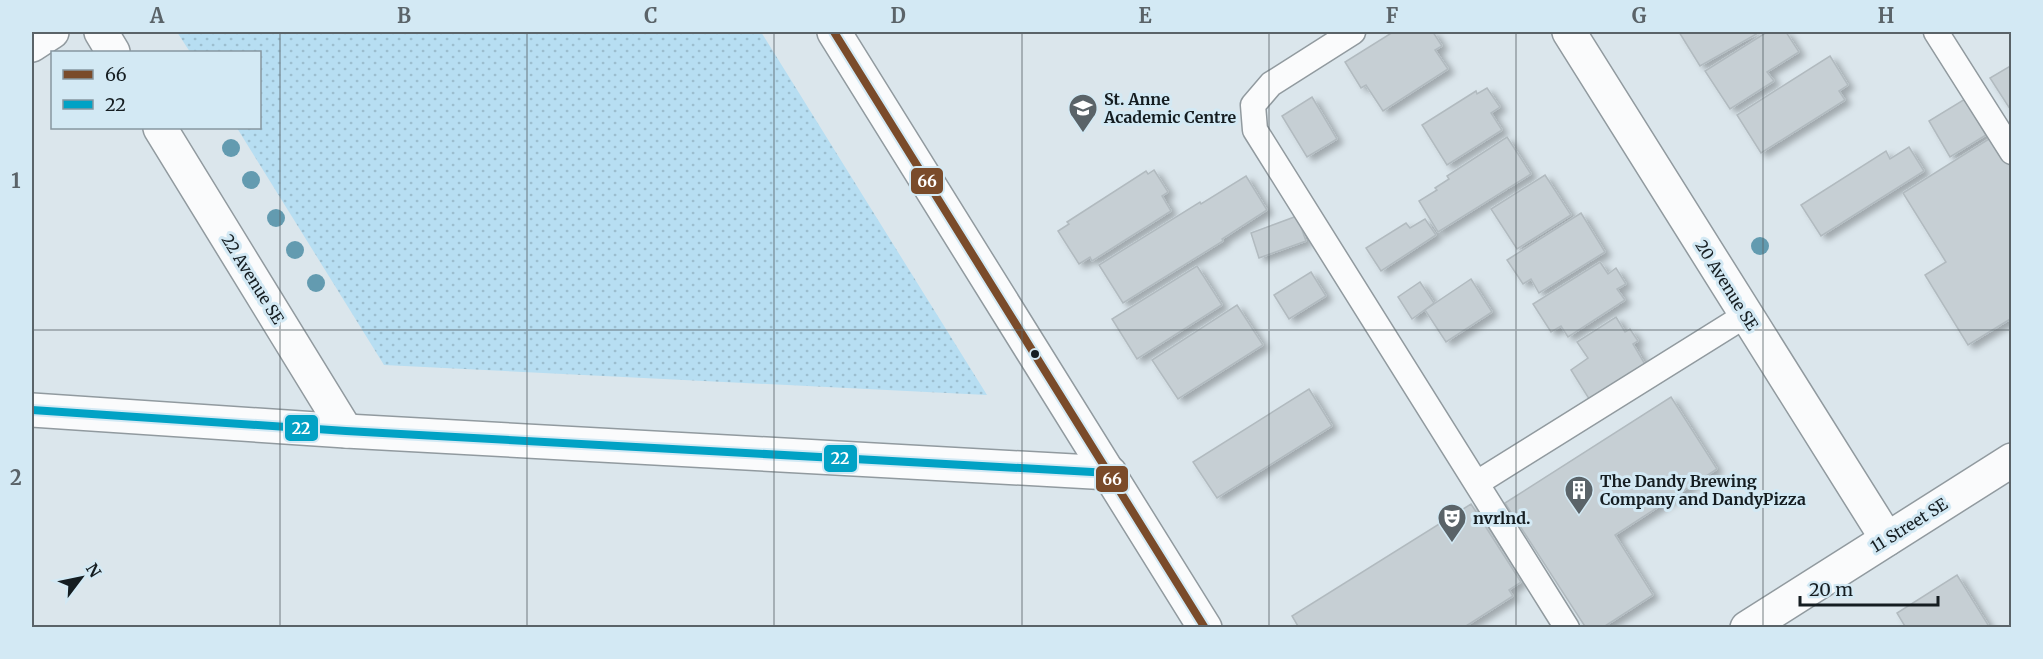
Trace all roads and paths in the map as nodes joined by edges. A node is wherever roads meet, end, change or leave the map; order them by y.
1 (52, 32) edge
2 (100, 32) edge
3 (834, 32) edge
4 (1353, 32) edge
5 (1569, 32) edge
6 (1936, 32) edge
7 (32, 45) edge
8 (112, 51) edge
9 (160, 129) edge
10 (2012, 152) edge
11 (1746, 315) junction
12 (32, 410) edge
13 (346, 431) junction
14 (2012, 460) edge
15 (1110, 473) junction
16 (1477, 483) junction
17 (1887, 539) junction
18 (1205, 627) edge
19 (1567, 627) edge
20 (1746, 627) edge

1 - 7 street
2 - 8 street
3 - 15 street
4 - 16 lane
5 - 11 street, 20 Avenue SE
6 - 10 lane
9 - 13 street, 22 Avenue SE
11 - 16 lane
11 - 17 street, 20 Avenue SE
12 - 13 street
13 - 15 street
14 - 17 street, 11 Street SE
15 - 18 street
16 - 19 lane
17 - 20 street, 11 Street SE

